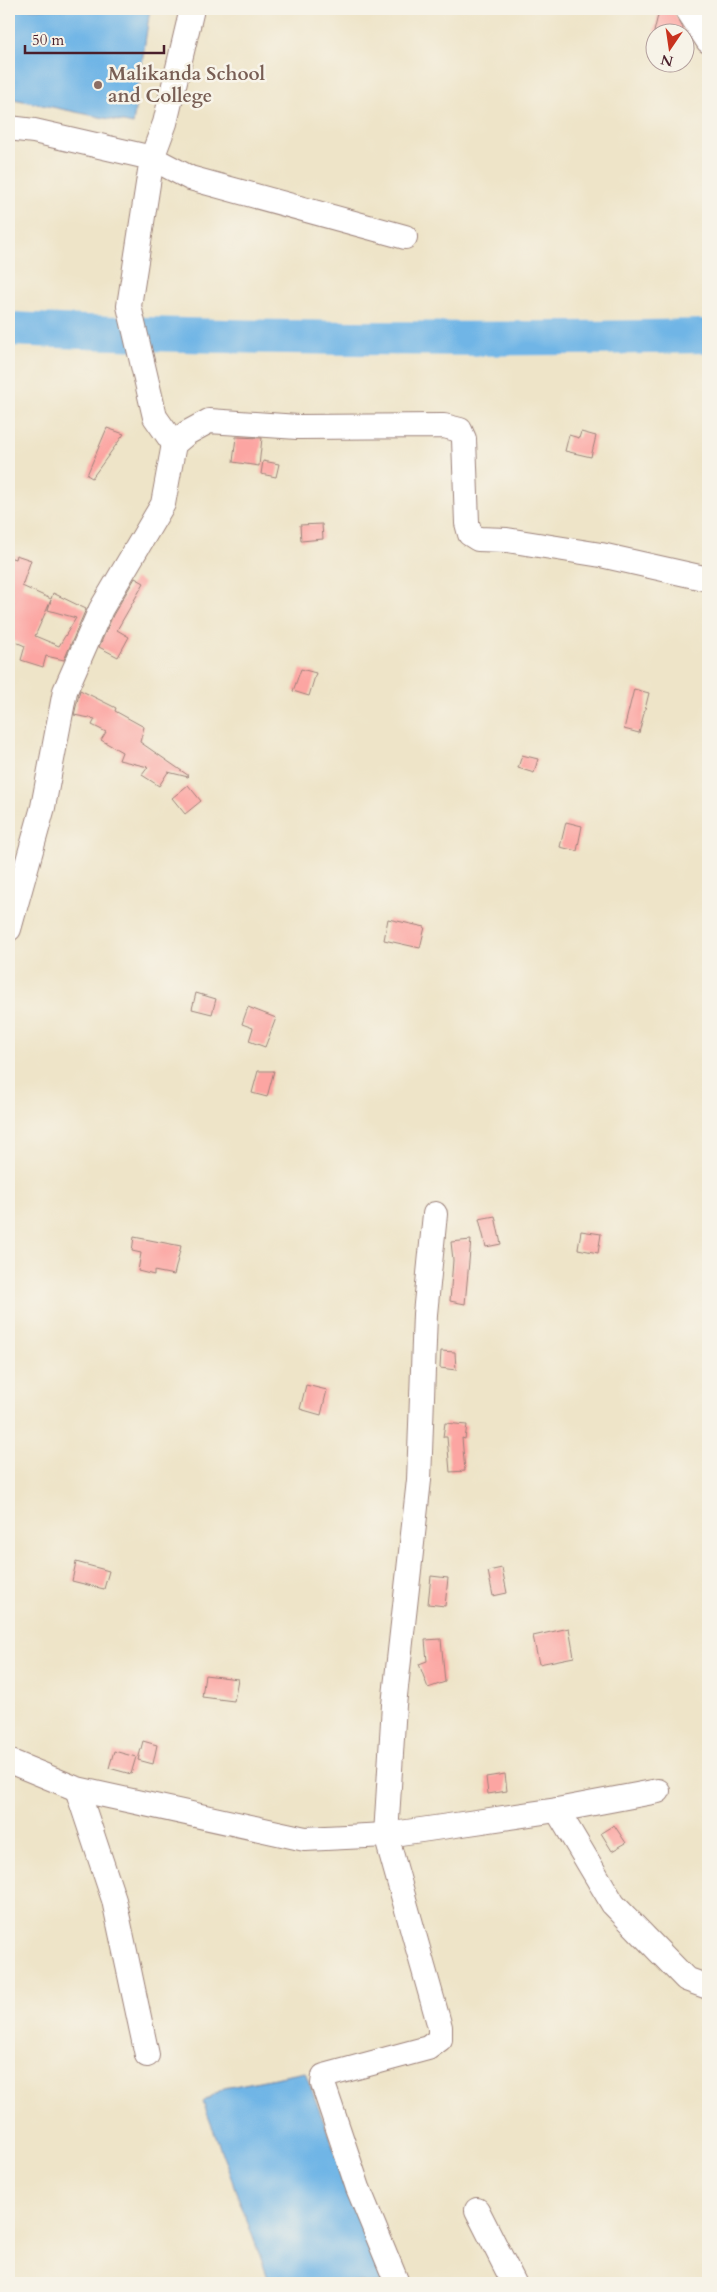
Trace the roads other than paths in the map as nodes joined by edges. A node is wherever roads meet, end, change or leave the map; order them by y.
1 (192, 9) edge
2 (687, 9) edge
3 (708, 41) edge
4 (9, 128) edge
5 (152, 158) junction
6 (405, 237) dead end
7 (174, 444) junction
8 (708, 579) edge
9 (9, 929) edge
10 (435, 1214) dead end
11 (9, 1761) edge
12 (77, 1789) junction
13 (658, 1791) dead end
14 (557, 1810) junction
15 (386, 1834) junction
16 (708, 1987) edge
17 (147, 2055) dead end
18 (477, 2210) dead end
19 (397, 2283) edge
20 (514, 2283) edge

1 - 5 street
2 - 3 street
4 - 5 street
5 - 6 street
5 - 7 street
7 - 8 street
7 - 9 street
10 - 15 street
11 - 12 street
12 - 15 street
12 - 17 street
13 - 14 street
14 - 15 street
14 - 16 street
15 - 19 street
18 - 20 street

